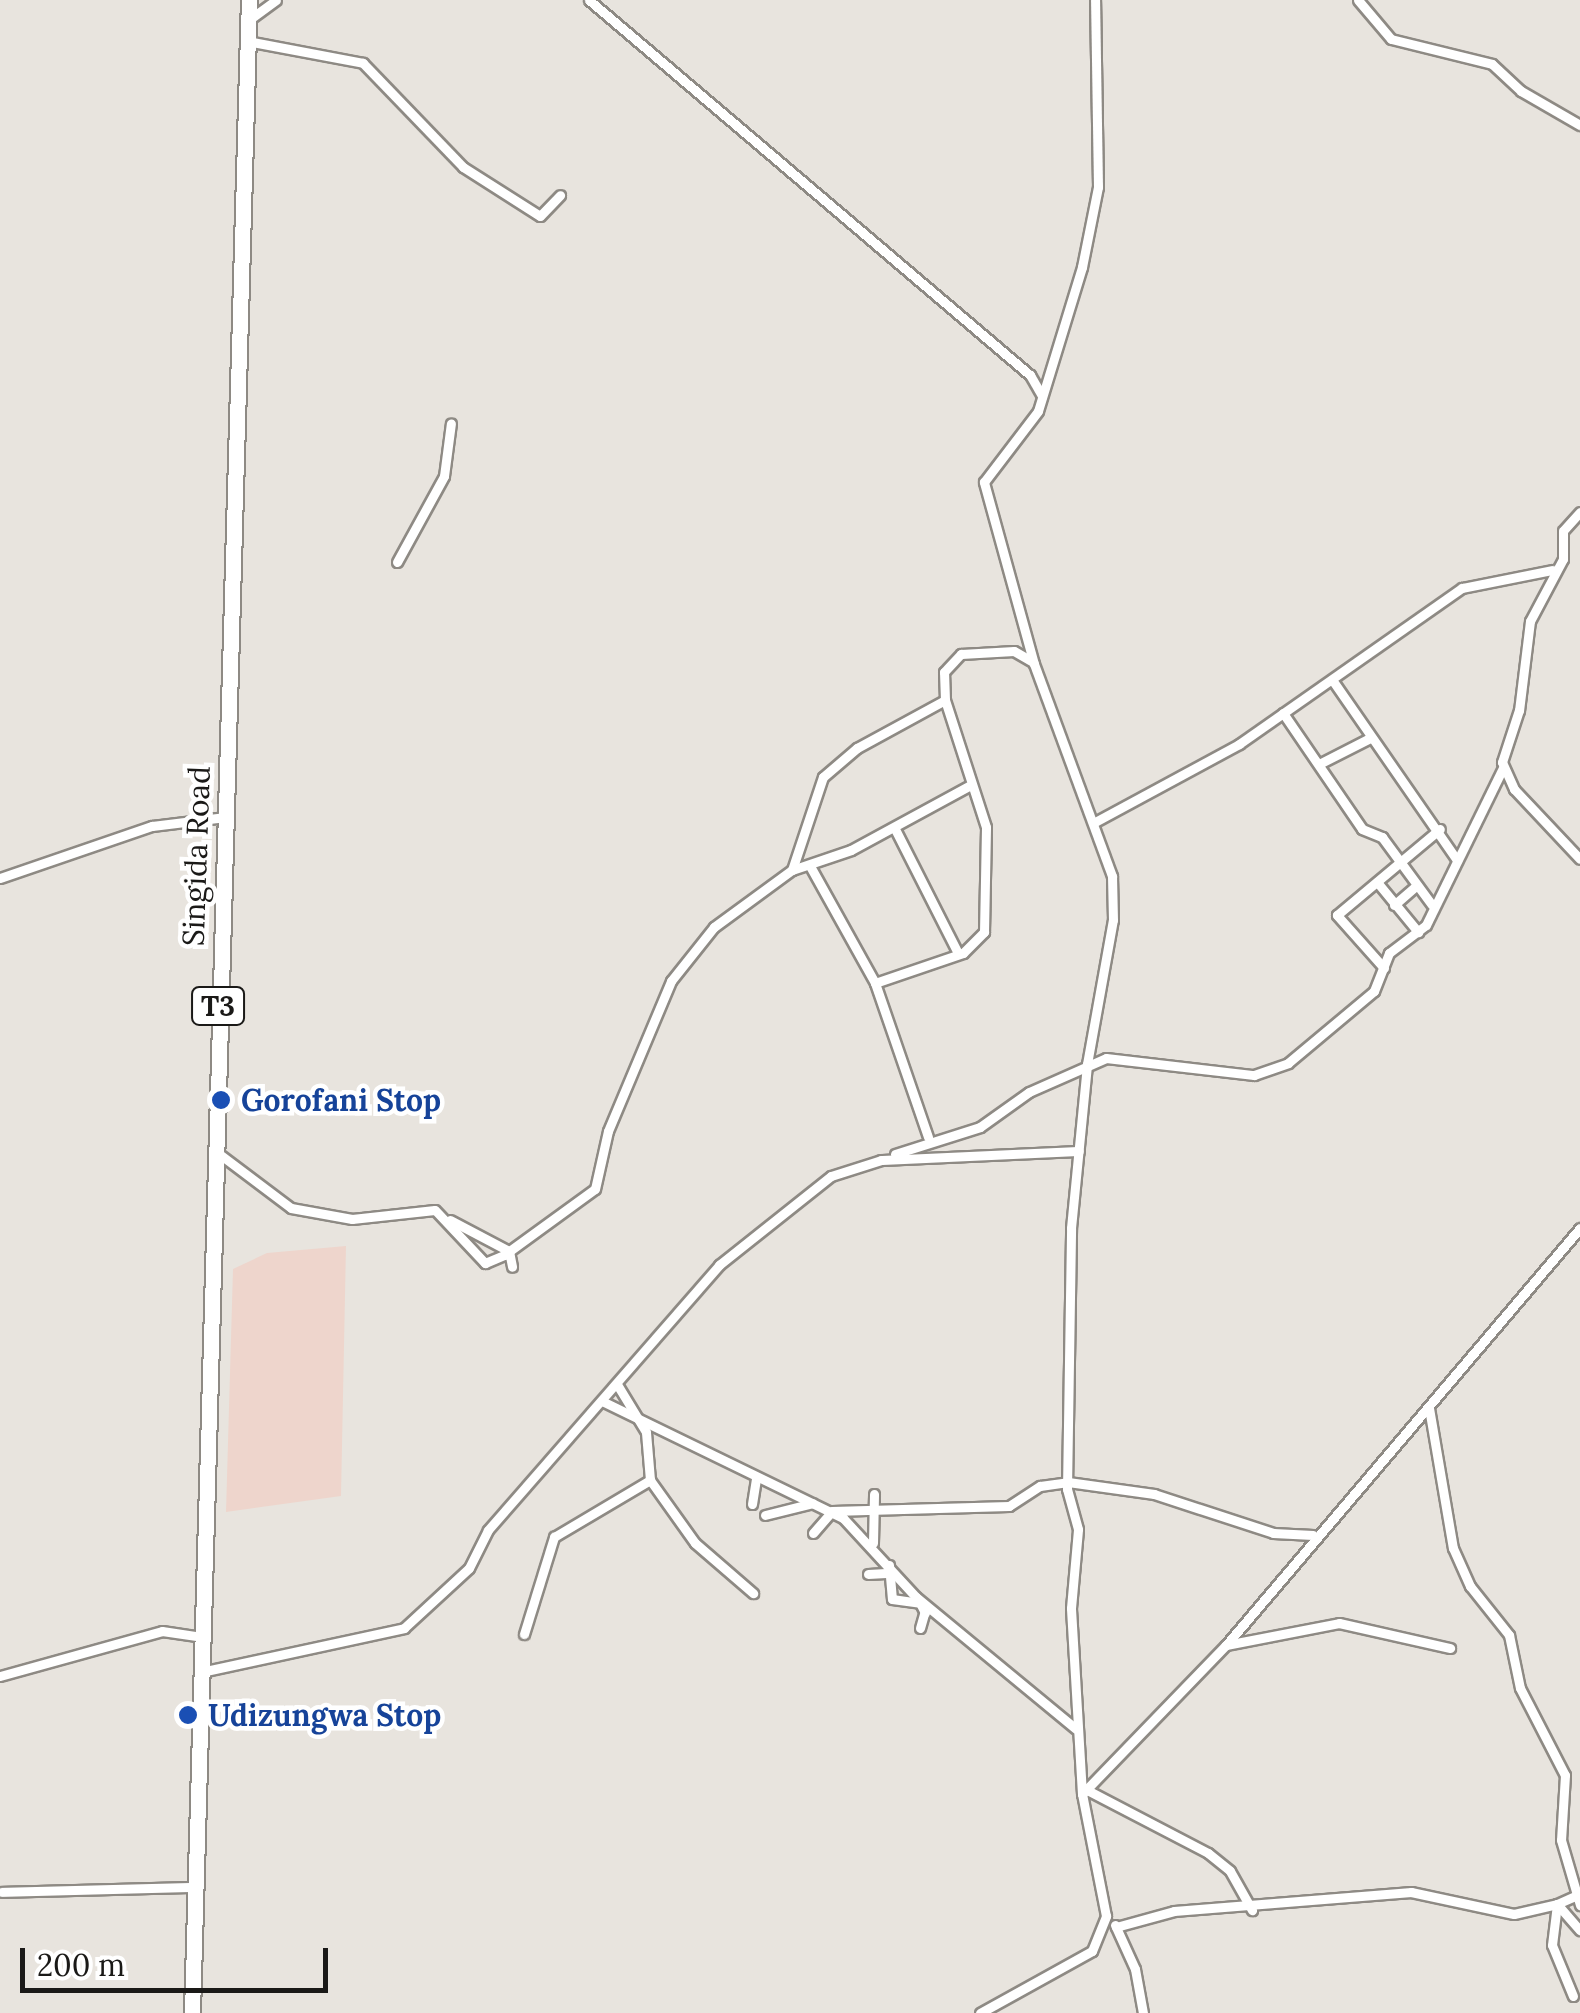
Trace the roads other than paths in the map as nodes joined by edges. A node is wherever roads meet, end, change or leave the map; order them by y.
1 (249, 0) edge
2 (276, 0) edge
3 (588, 0) edge
4 (1095, 0) edge
5 (1358, 0) edge
6 (248, 20) junction
7 (247, 41) junction
8 (1580, 125) edge
9 (560, 195) dead end
10 (1041, 396) junction
11 (451, 423) dead end
12 (1580, 512) edge
13 (397, 562) dead end
14 (1552, 570) junction
15 (1034, 664) junction
16 (1333, 681) junction
17 (945, 700) junction
18 (1283, 713) junction
19 (1370, 738) junction
20 (1319, 764) junction
21 (1503, 768) junction
22 (969, 786) junction
23 (225, 817) junction
24 (1095, 822) junction
25 (895, 828) junction
26 (1440, 830) junction
27 (1580, 858) edge
28 (1457, 860) junction
29 (810, 866) junction
30 (1398, 866) junction
31 (792, 870) junction
32 (0, 878) edge
33 (1377, 882) junction
34 (1415, 888) junction
35 (1432, 905) junction
36 (1394, 906) junction
37 (1418, 932) junction
38 (958, 953) junction
39 (1384, 968) junction
40 (876, 982) junction
41 (1087, 1064) junction
42 (928, 1136) dead end
43 (214, 1147) junction
44 (1079, 1151) junction
45 (881, 1160) junction
46 (443, 1217) junction
47 (1580, 1228) edge
48 (510, 1251) junction
49 (512, 1266) dead end
50 (618, 1386) junction
51 (604, 1402) junction
52 (1429, 1408) junction
53 (631, 1412) junction
54 (756, 1479) junction
55 (650, 1480) junction
56 (1068, 1482) junction
57 (874, 1494) dead end
58 (813, 1503) junction
59 (752, 1504) dead end
60 (832, 1511) junction
61 (874, 1512) junction
62 (766, 1515) dead end
63 (813, 1533) dead end
64 (1313, 1535) junction
65 (872, 1543) junction
66 (888, 1568) junction
67 (868, 1574) dead end
68 (753, 1593) dead end
69 (926, 1608) junction
70 (920, 1628) dead end
71 (524, 1634) dead end
72 (202, 1637) junction
73 (1226, 1644) junction
74 (1450, 1648) dead end
75 (201, 1672) junction
76 (0, 1676) edge
77 (1076, 1730) junction
78 (1085, 1792) junction
79 (195, 1887) junction
80 (2, 1892) edge
81 (1578, 1898) edge
82 (1557, 1904) junction
83 (1252, 1910) junction
84 (1106, 1916) junction
85 (1116, 1927) junction
86 (1580, 1930) edge
87 (1574, 1996) dead end
88 (192, 2013) edge
89 (980, 2013) edge
90 (1143, 2013) edge

1 - 6 highway, Singida Road / T3
2 - 6 street
3 - 10 street
4 - 10 street
5 - 8 street
6 - 7 highway, Singida Road / T3
7 - 9 street
7 - 23 highway, Singida Road / T3
10 - 15 street
11 - 13 street
12 - 14 street
14 - 16 street
14 - 21 street
15 - 17 street
15 - 24 street
16 - 18 street
16 - 19 street
17 - 22 street
17 - 31 street
18 - 20 street
18 - 24 street
19 - 20 street
19 - 26 street
20 - 30 street
21 - 27 street
21 - 28 street
22 - 25 street
22 - 38 street
23 - 32 street
23 - 43 highway, Singida Road / T3
24 - 41 street
25 - 29 street
25 - 38 street
26 - 28 street
26 - 30 street
28 - 35 street
29 - 31 street
29 - 40 street
30 - 33 street
30 - 34 street
31 - 48 street
33 - 36 street
33 - 39 street
34 - 35 street
34 - 36 street
35 - 37 street
36 - 37 street
37 - 39 street
38 - 40 street
39 - 41 street
40 - 42 street
41 - 44 street
41 - 45 street
43 - 46 street
43 - 72 highway, Singida Road / T3
44 - 45 street
44 - 56 street
45 - 50 street
46 - 48 street
46 - 48 street
47 - 52 street
48 - 49 street
50 - 51 street
50 - 53 street
51 - 53 street
51 - 75 street
52 - 64 street
52 - 81 street
53 - 54 street
53 - 55 street
54 - 58 street
54 - 59 street
55 - 68 street
55 - 71 street
56 - 61 street
56 - 64 street
56 - 77 street
57 - 61 street
58 - 60 street
58 - 62 street
60 - 61 street
60 - 63 street
60 - 65 street
61 - 65 street
64 - 73 street
65 - 66 street
66 - 67 street
66 - 69 street
66 - 69 street
69 - 70 street
69 - 77 street
72 - 75 highway, Singida Road / T3
72 - 76 street
73 - 74 street
73 - 78 street
75 - 79 highway, Singida Road / T3
77 - 78 street
78 - 83 street
78 - 84 street
79 - 80 street
79 - 88 highway, Singida Road / T3
81 - 82 street
82 - 83 street
82 - 86 street
82 - 87 street
83 - 85 street
84 - 85 street
84 - 89 street
85 - 90 street

